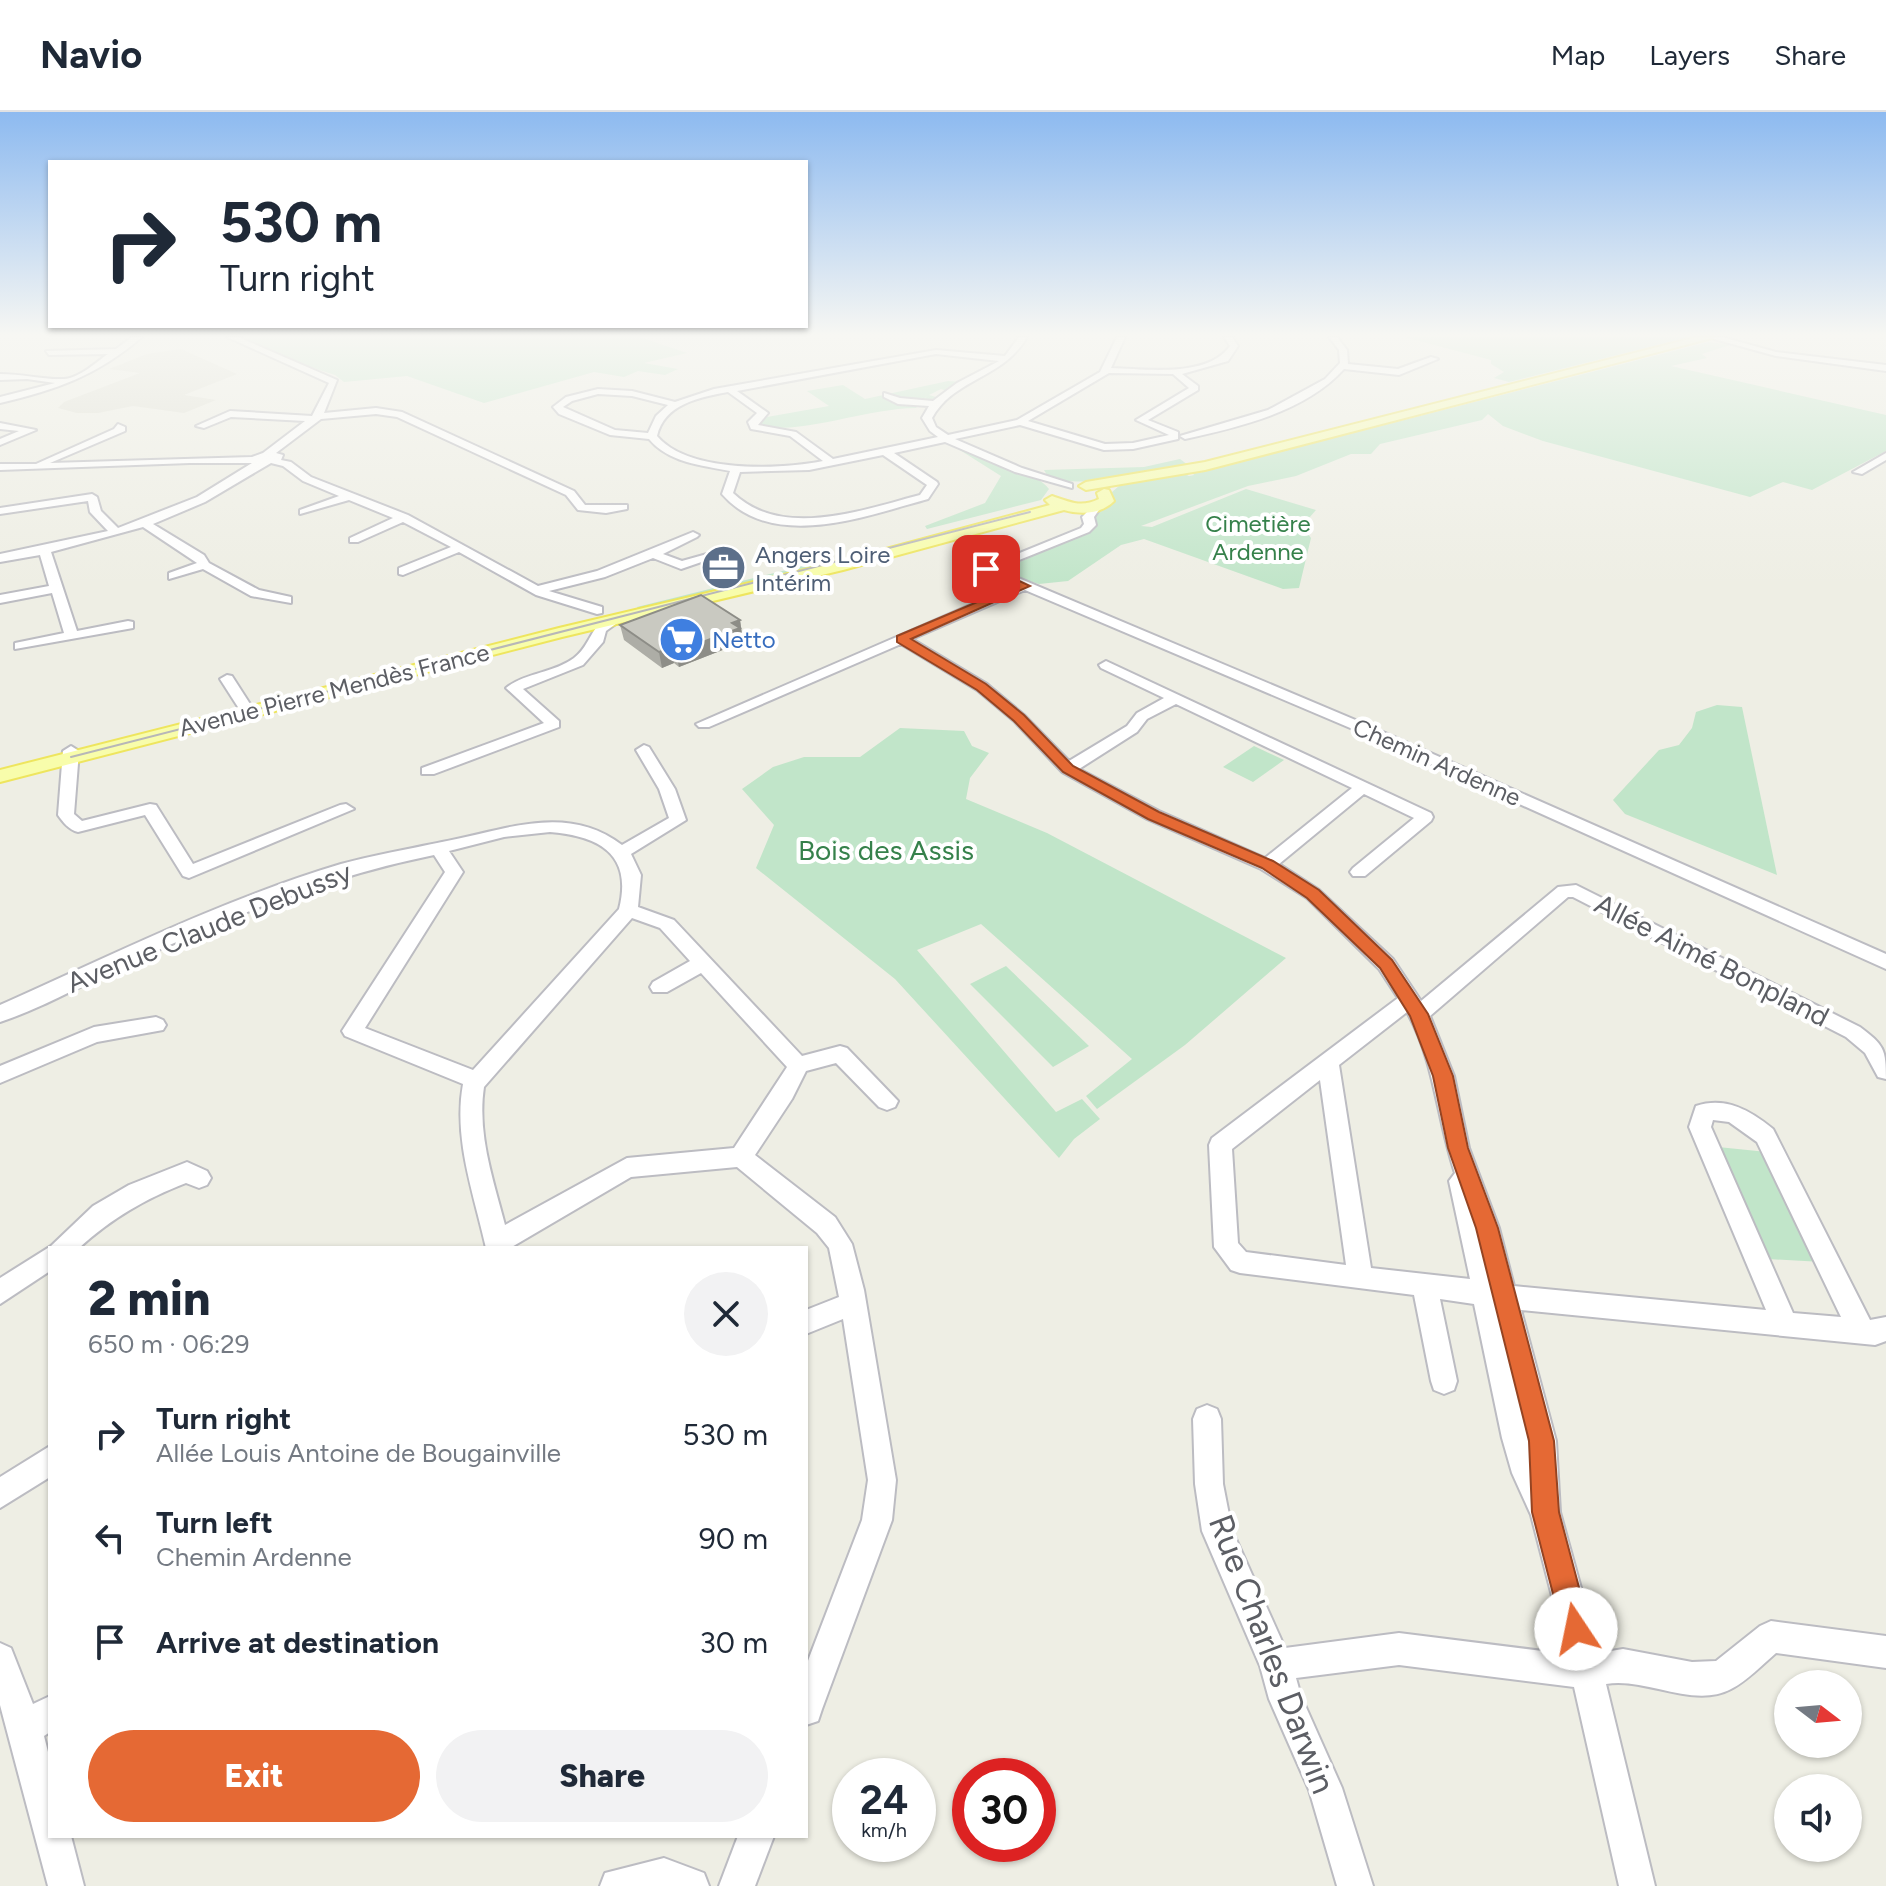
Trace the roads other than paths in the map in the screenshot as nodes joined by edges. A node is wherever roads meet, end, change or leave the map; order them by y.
1 (216, 420) edge
2 (314, 420) edge
3 (412, 420) edge
4 (581, 420) edge
5 (658, 420) edge
6 (755, 420) edge
7 (928, 420) edge
8 (1024, 420) edge
9 (1141, 420) edge
10 (1250, 420) edge
11 (1387, 420) edge
12 (1020, 422) junction
13 (0, 426) edge
14 (201, 426) dead end
15 (118, 427) dead end
16 (652, 436) junction
17 (1179, 436) junction
18 (946, 437) junction
19 (0, 442) edge
20 (885, 452) junction
21 (1886, 456) edge
22 (266, 459) junction
23 (832, 463) junction
24 (0, 467) edge
25 (30, 467) junction
26 (1199, 468) junction
27 (736, 469) junction
28 (1858, 472) dead end
29 (1086, 486) junction
30 (1104, 493) junction
31 (350, 496) junction
32 (1068, 500) junction
33 (623, 507) dead end
34 (0, 511) edge
35 (304, 512) dead end
36 (404, 517) junction
37 (144, 523) junction
38 (115, 532) junction
39 (693, 535) dead end
40 (354, 540) dead end
41 (461, 547) junction
42 (44, 550) junction
43 (653, 554) junction
44 (0, 558) edge
45 (707, 558) dead end
46 (204, 565) junction
47 (403, 571) dead end
48 (173, 576) dead end
49 (1024, 586) junction
50 (57, 588) junction
51 (536, 590) junction
52 (0, 599) edge
53 (286, 600) dead end
54 (604, 617) junction
55 (128, 625) dead end
56 (72, 636) junction
57 (902, 639) junction
58 (20, 646) dead end
59 (1106, 665) dead end
60 (227, 679) dead end
61 (1178, 699) junction
62 (243, 704) junction
63 (704, 724) dead end
64 (644, 750) dead end
65 (71, 754) junction
66 (0, 769) edge
67 (1068, 769) junction
68 (428, 771) dead end
69 (0, 776) edge
70 (1363, 787) junction
71 (346, 809) dead end
72 (438, 848) junction
73 (622, 852) junction
74 (1267, 865) junction
75 (1359, 872) dead end
76 (628, 911) junction
77 (704, 962) junction
78 (1886, 962) edge
79 (660, 987) dead end
80 (1414, 1007) junction
81 (0, 1014) edge
82 (156, 1025) dead end
83 (1328, 1064) junction
84 (798, 1065) junction
85 (1886, 1071) edge
86 (0, 1075) edge
87 (475, 1080) junction
88 (887, 1101) dead end
89 (741, 1157) junction
90 (199, 1178) dead end
91 (498, 1244) edge
92 (64, 1246) edge
93 (48, 1258) edge
94 (1360, 1278) junction
95 (1425, 1285) junction
96 (0, 1292) edge
97 (1494, 1293) junction
98 (851, 1304) junction
99 (808, 1321) edge
100 (1785, 1325) junction
101 (1874, 1330) edge
102 (1444, 1381) dead end
103 (1207, 1419) dead end
104 (48, 1461) edge
105 (0, 1494) edge
106 (1886, 1652) edge
107 (0, 1659) edge
108 (1276, 1665) junction
109 (1585, 1672) junction
110 (808, 1704) edge
111 (38, 1720) edge
112 (48, 1808) edge
113 (54, 1838) edge
114 (755, 1838) edge
115 (66, 1886) edge
116 (618, 1886) edge
117 (691, 1886) edge
118 (737, 1886) edge
119 (1355, 1886) edge
120 (1637, 1886) edge

1 - 14 street
2 - 22 street
3 - 33 street
4 - 16 street
5 - 16 street
6 - 23 street
7 - 18 street
8 - 12 street
9 - 17 street
10 - 17 street
11 - 26 main road
12 - 17 street
12 - 18 street
13 - 19 street
15 - 25 street
16 - 27 street
18 - 20 street
18 - 32 street
20 - 23 street
20 - 27 street
21 - 28 street
22 - 25 street
22 - 31 street
22 - 37 street
23 - 27 street
24 - 25 street
26 - 29 main road
26 - 30 main road
29 - 30 main road
29 - 32 main road, Avenue Pierre Mendès France
30 - 32 main road
31 - 35 street
31 - 36 street
32 - 49 street, Chemin Ardenne
32 - 54 main road, Avenue Pierre Mendès France
34 - 38 street
36 - 40 street
36 - 41 street
37 - 38 street
37 - 46 street
38 - 42 street
39 - 43 street
41 - 47 street
41 - 51 street
42 - 44 street
42 - 50 street
43 - 45 street
43 - 51 street
46 - 48 street
46 - 53 street
49 - 57 street
49 - 78 street, Chemin Ardenne
50 - 52 street
50 - 56 street
51 - 54 street
54 - 62 main road, Avenue Pierre Mendès France
54 - 65 main road, Avenue Pierre Mendès France
54 - 68 street
55 - 56 street
56 - 58 street
57 - 63 street
57 - 67 street
59 - 61 street
60 - 62 street
61 - 67 street
61 - 70 street
62 - 65 main road, Avenue Pierre Mendès France
64 - 73 street
65 - 66 main road
65 - 69 main road
65 - 71 street
67 - 74 street
70 - 74 street
70 - 75 street
72 - 73 street, Avenue Claude Debussy
72 - 81 street, Avenue Claude Debussy
72 - 87 street
73 - 76 street
74 - 80 street
76 - 77 street
76 - 87 street
77 - 79 street
77 - 84 street
80 - 83 street, Allée Aimé Bonpland
80 - 85 street, Allée Aimé Bonpland
80 - 97 street
82 - 86 street
83 - 94 street
83 - 94 street, Allée Aimé Bonpland
84 - 88 street
84 - 89 street
87 - 91 street
89 - 91 street
89 - 98 street
90 - 92 street
93 - 96 street
94 - 95 street
95 - 97 street
95 - 102 street
97 - 100 street
97 - 109 street
98 - 99 street
98 - 110 street
100 - 101 street
100 - 101 street
103 - 108 street, Rue Charles Darwin
104 - 105 street
106 - 109 street
107 - 111 street
108 - 109 street
108 - 119 street, Rue Charles Darwin
109 - 120 street
111 - 112 street
113 - 115 street
114 - 118 street
116 - 117 street

